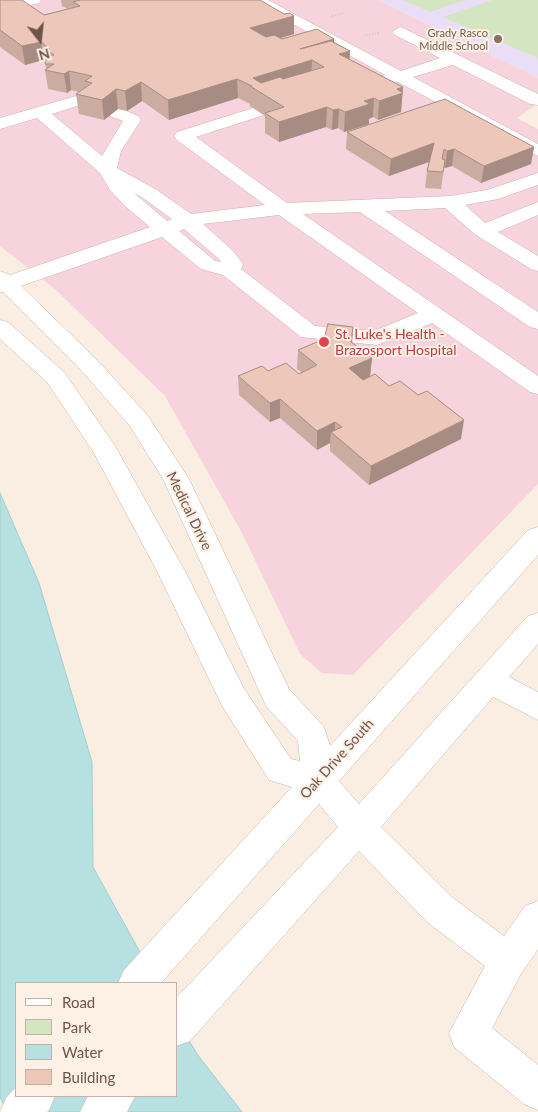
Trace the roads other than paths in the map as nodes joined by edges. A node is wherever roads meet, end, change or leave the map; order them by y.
1 (34, 0) edge
2 (257, 0) edge
3 (0, 8) edge
4 (400, 32) dead end
5 (454, 59) junction
6 (399, 76) junction
7 (338, 96) edge
8 (536, 100) dead end
9 (312, 105) edge
10 (35, 110) junction
11 (0, 115) edge
12 (0, 124) edge
13 (538, 151) edge
14 (107, 170) junction
15 (538, 179) edge
16 (450, 202) junction
17 (365, 206) junction
18 (284, 209) junction
19 (534, 214) edge
20 (187, 221) junction
21 (164, 230) junction
22 (483, 230) junction
23 (538, 265) edge
24 (230, 271) junction
25 (3, 282) edge
26 (434, 314) junction
27 (538, 322) edge
28 (0, 327) edge
29 (538, 387) edge
30 (538, 537) edge
31 (538, 624) edge
32 (490, 681) junction
33 (538, 707) edge
34 (319, 780) junction
35 (359, 828) junction
36 (538, 918) edge
37 (508, 961) junction
38 (138, 982) edge
39 (178, 1025) edge
40 (538, 1090) edge
41 (34, 1097) edge
42 (114, 1097) edge
43 (20, 1112) edge
44 (100, 1112) edge

1 - 3 street
2 - 6 street
4 - 5 street
5 - 6 street
5 - 8 street
6 - 7 street
6 - 13 street
9 - 18 street
10 - 11 street
10 - 12 street
10 - 14 street
10 - 14 street
14 - 20 street
14 - 21 street
15 - 16 street
16 - 17 street
16 - 22 street
17 - 18 street
17 - 27 street
18 - 20 street
18 - 26 street
19 - 22 street
20 - 21 street
20 - 24 street
21 - 24 street
21 - 25 street
22 - 23 street
24 - 26 street
25 - 34 street, Medical Drive
26 - 29 street
28 - 34 street
30 - 34 street, Oak Drive South
31 - 32 street
32 - 33 street
32 - 35 street
34 - 35 street
34 - 38 street, Oak Drive South
35 - 37 street
35 - 39 street
36 - 37 street
37 - 40 street
41 - 43 street
42 - 44 street

